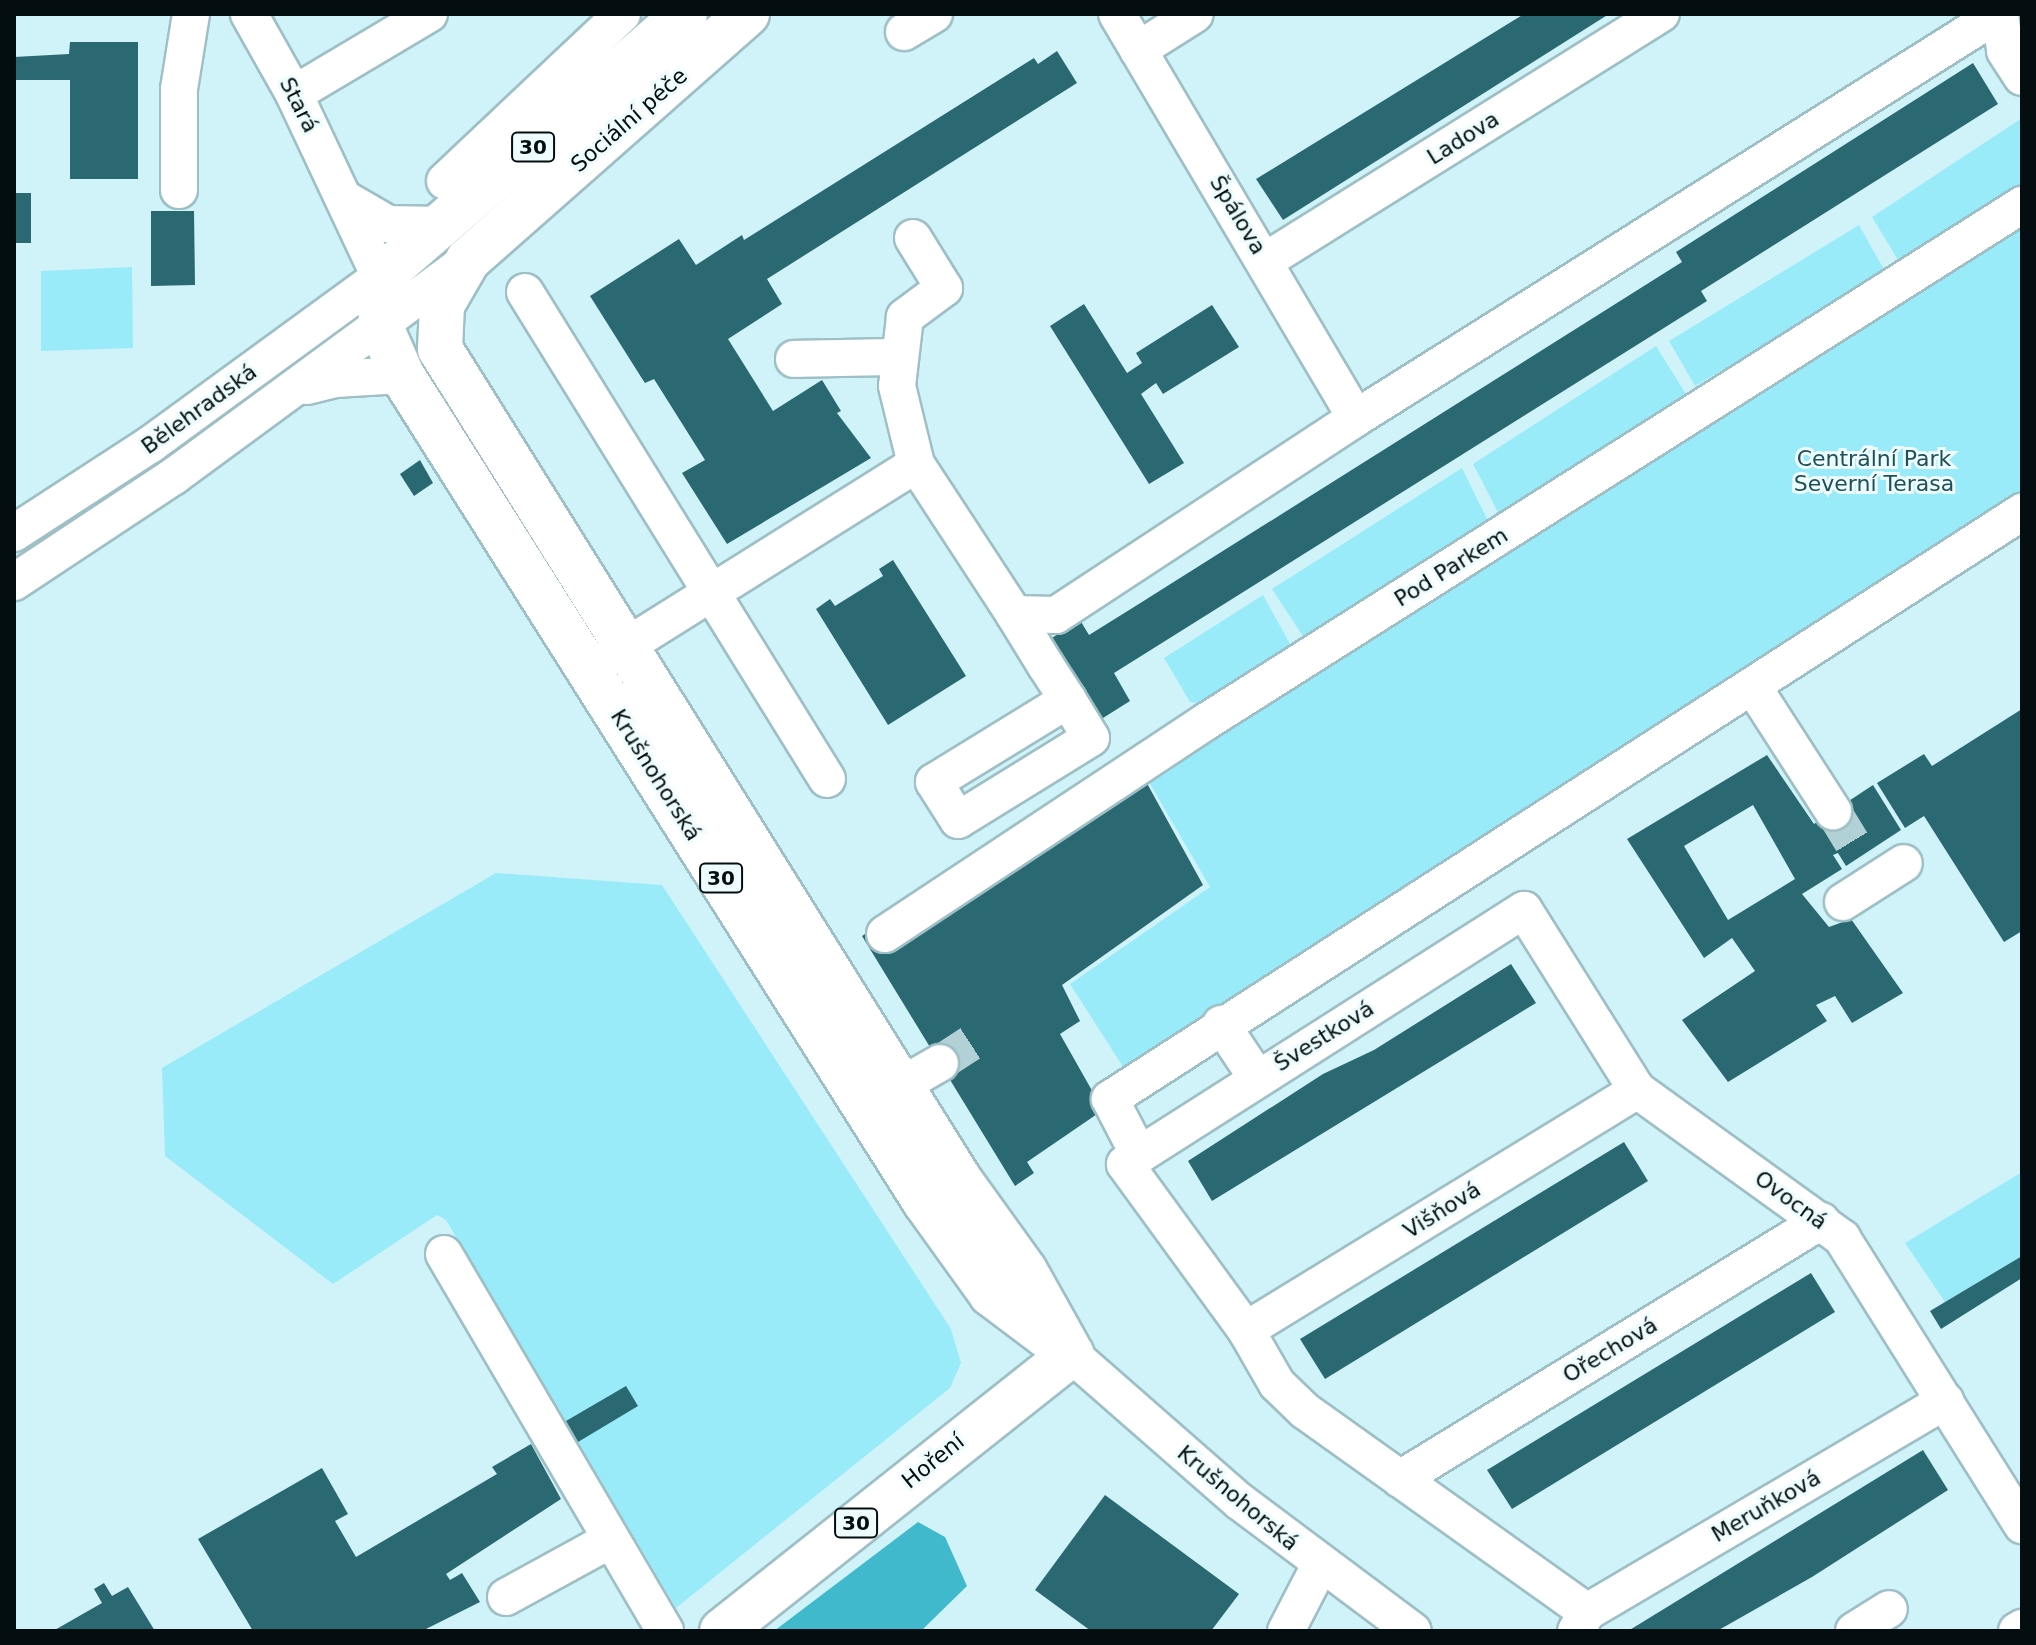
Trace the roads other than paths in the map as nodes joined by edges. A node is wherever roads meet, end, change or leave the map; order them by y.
1 (191, 14) edge
2 (249, 14) edge
3 (429, 14) edge
4 (622, 14) edge
5 (685, 14) edge
6 (747, 14) edge
7 (1117, 14) edge
8 (1195, 14) edge
9 (1661, 14) edge
10 (1999, 14) edge
11 (1138, 50) junction
12 (2014, 64) edge
13 (294, 94) junction
14 (445, 181) dead end
15 (179, 190) dead end
16 (345, 199) junction
17 (2022, 205) edge
18 (913, 238) dead end
19 (456, 242) junction
20 (1265, 261) junction
21 (525, 292) dead end
22 (392, 306) junction
23 (327, 317) junction
24 (440, 349) junction
25 (900, 357) junction
26 (794, 359) dead end
27 (402, 375) junction
28 (297, 389) junction
29 (1356, 418) junction
30 (916, 464) junction
31 (2022, 512) edge
32 (14, 533) edge
33 (14, 582) edge
34 (710, 593) junction
35 (1014, 614) junction
36 (606, 658) junction
37 (1753, 687) junction
38 (1068, 700) dead end
39 (827, 779) dead end
40 (1833, 811) tunnel mouth
41 (1880, 867) dead end
42 (1843, 902) dead end
43 (1524, 910) joint
44 (885, 934) dead end
45 (1221, 1024) junction
46 (940, 1063) tunnel mouth
47 (1257, 1078) junction
48 (900, 1086) junction
49 (1637, 1090) junction
50 (1132, 1160) junction
51 (1821, 1221) junction
52 (444, 1254) dead end
53 (1246, 1330) junction
54 (1071, 1354) junction
55 (1945, 1401) junction
56 (1400, 1479) junction
57 (2022, 1525) edge
58 (610, 1540) junction
59 (1320, 1565) junction
60 (506, 1597) dead end
61 (1889, 1609) dead end
62 (1582, 1621) edge
63 (2022, 1628) edge
64 (665, 1631) edge
65 (722, 1631) edge
66 (1286, 1631) edge
67 (1413, 1631) edge
68 (1854, 1631) edge
69 (2017, 1631) edge

1 - 15 street
2 - 13 street, Stará
3 - 13 street
4 - 14 street
5 - 19 main road, Sociální péče / 30
6 - 19 main road, Sociální péče / 30
7 - 11 street, Špálova
8 - 11 street
9 - 20 street, Ladova
10 - 12 street
10 - 29 street
11 - 20 street, Špálova
13 - 16 street, Stará
16 - 19 street
16 - 22 street, Stará
16 - 23 street, Stará
17 - 44 street, Pod Parkem
18 - 25 street
19 - 22 main road, Sociální péče / 30
19 - 24 main road, 30
20 - 29 street, Špálova
21 - 34 street
22 - 23 street, Bělehradská
22 - 24 street, Krušnohorská / 30
22 - 27 main road, Krušnohorská / 30
22 - 28 street, Bělehradská
23 - 32 street, Bělehradská
24 - 36 main road, Krušnohorská / 30
25 - 26 street
25 - 30 street
27 - 28 street, Bělehradská
27 - 36 main road, Krušnohorská / 30
28 - 33 street, Bělehradská
29 - 35 street
30 - 34 street
30 - 35 street
31 - 37 street
34 - 36 street
34 - 39 street
35 - 38 street
36 - 48 main road, Krušnohorská / 30
36 - 54 main road, Krušnohorská / 30
37 - 40 street
37 - 45 street
41 - 42 street
43 - 47 street, Švestková
43 - 49 street, Ovocná
45 - 47 street
45 - 50 street
46 - 48 street
47 - 50 street, Švestková
48 - 54 main road, Krušnohorská / 30
49 - 51 street, Ovocná
49 - 53 street, Višňová
50 - 53 street
51 - 55 street, Ovocná
51 - 56 street, Ořechová
52 - 58 street
53 - 56 street
54 - 59 street, Krušnohorská
54 - 65 main road, Hoření / 30
55 - 57 street, Ovocná
55 - 62 street, Meruňková
56 - 62 street
58 - 60 street
58 - 64 street
59 - 66 street
59 - 67 street, Krušnohorská
61 - 68 street
63 - 69 street

